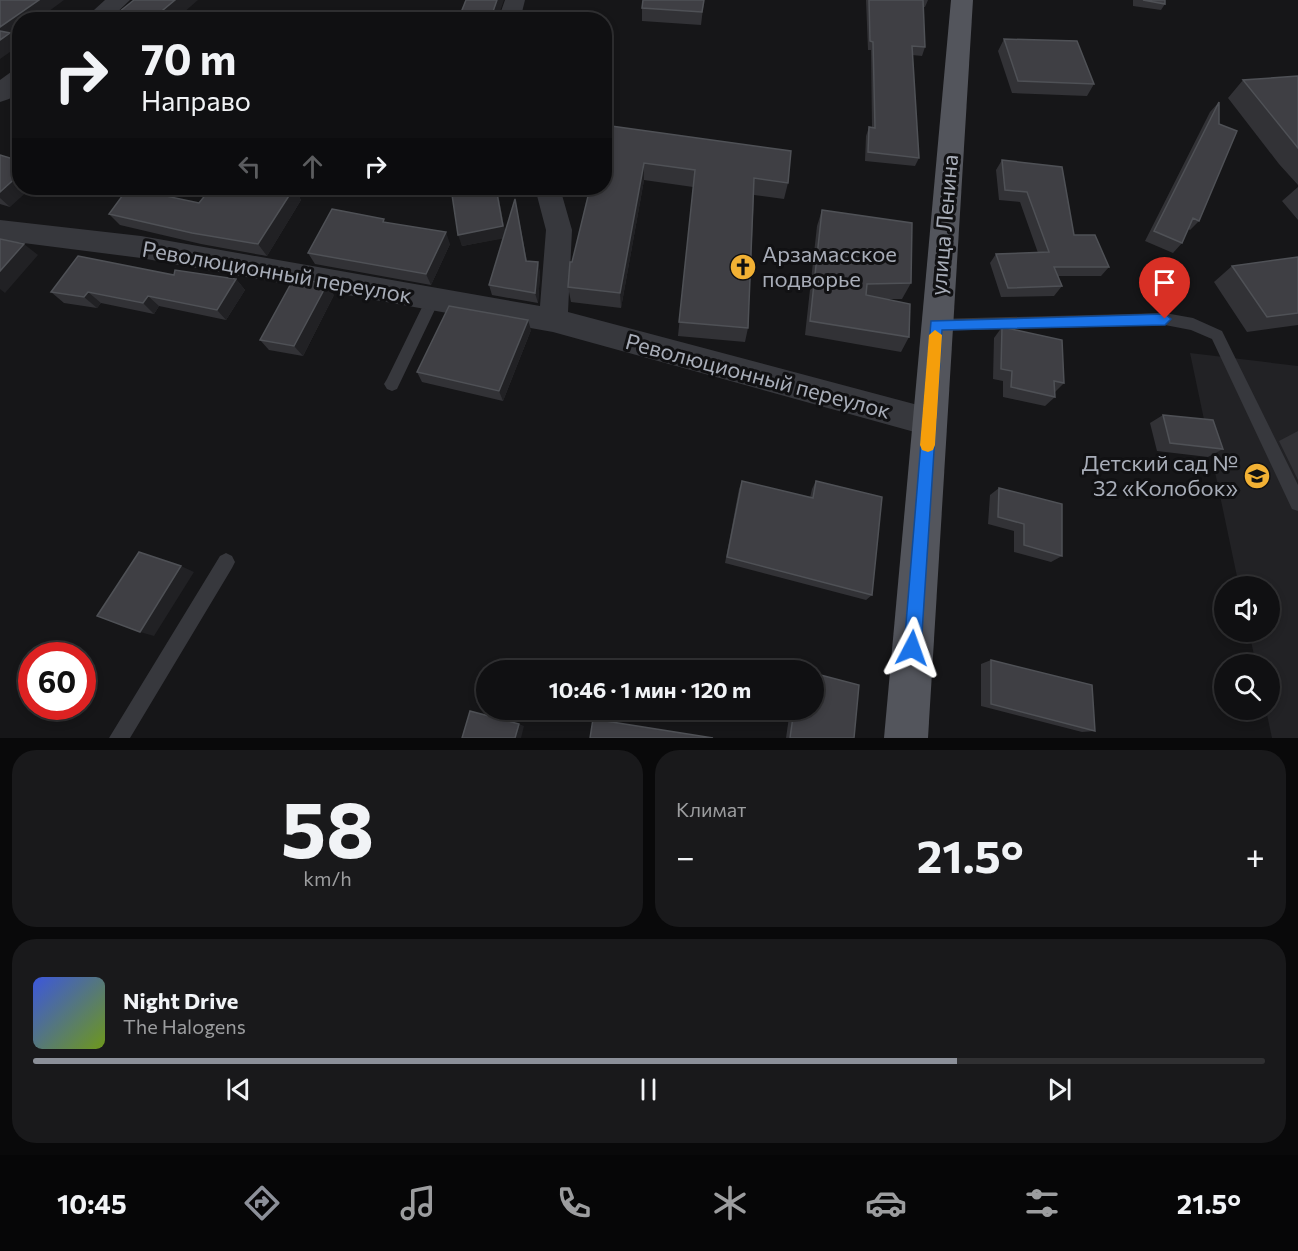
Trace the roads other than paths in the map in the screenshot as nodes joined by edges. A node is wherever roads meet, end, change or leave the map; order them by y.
1 (119, 0) edge
2 (962, 0) edge
3 (104, 12) edge
4 (550, 195) edge
5 (0, 230) edge
6 (433, 299) junction
7 (553, 320) junction
8 (936, 325) junction
9 (392, 384) dead end
10 (929, 422) junction
11 (1298, 503) edge
12 (226, 562) dead end
13 (119, 738) edge
14 (906, 738) edge

1 - 3 street
2 - 8 main road, улица Ленина
4 - 7 street
5 - 6 street, Революционный переулок
6 - 7 street, Революционный переулок
6 - 9 lane
7 - 10 street, Революционный переулок
8 - 10 main road, улица Ленина
8 - 11 lane
10 - 14 main road, улица Ленина
12 - 13 lane

